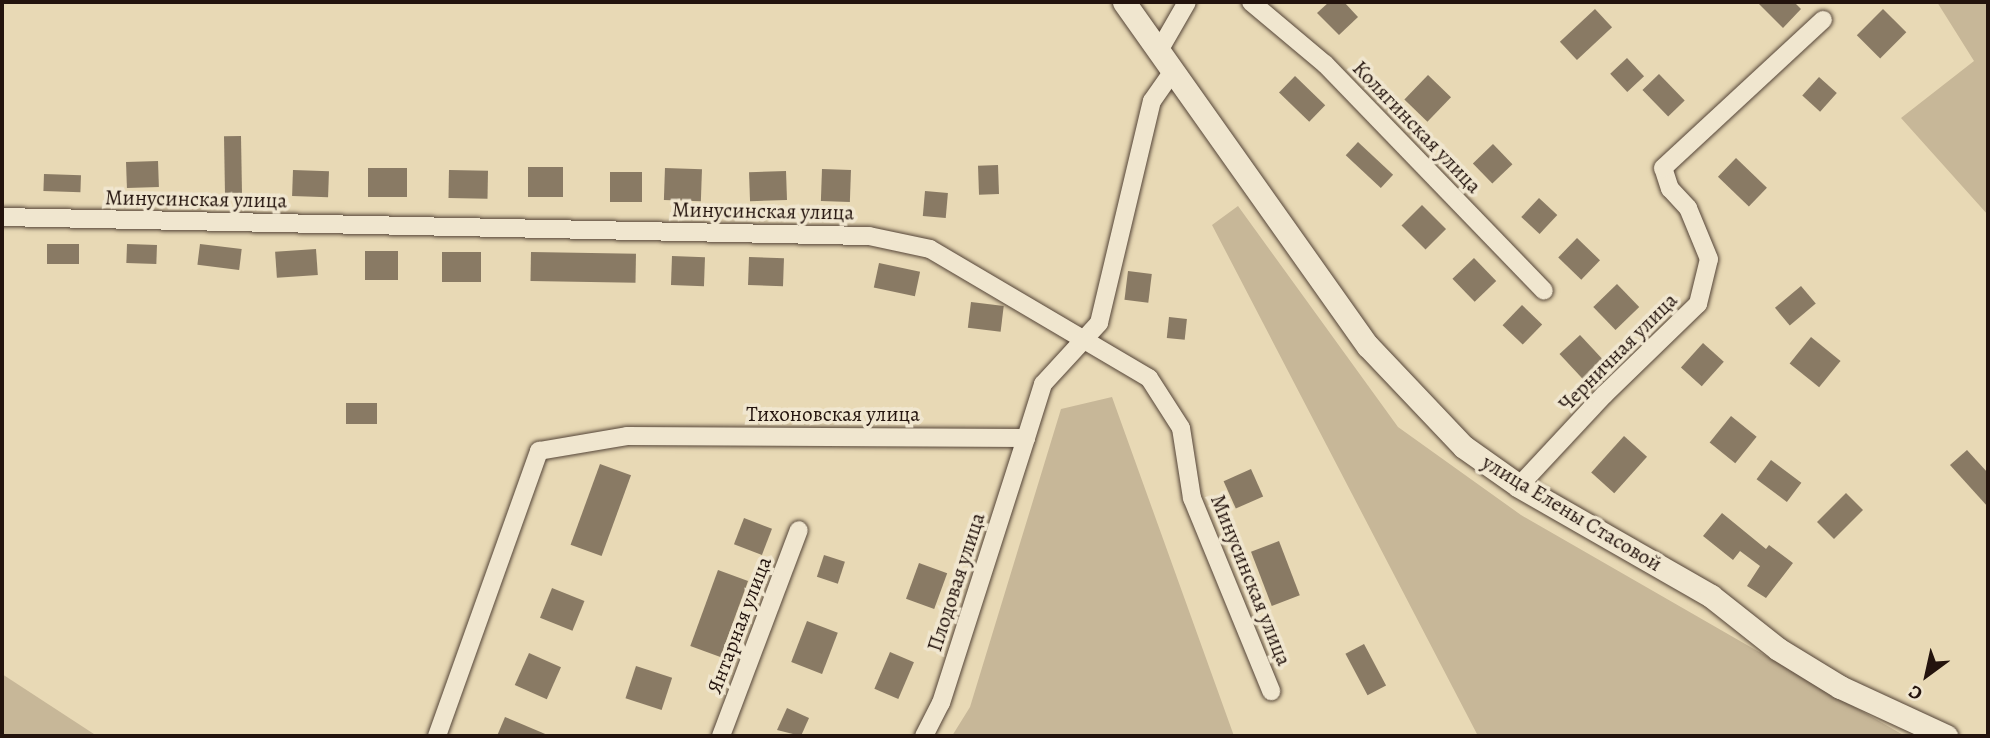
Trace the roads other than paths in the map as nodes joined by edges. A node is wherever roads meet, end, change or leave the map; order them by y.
1 (1124, 2) edge
2 (1187, 2) edge
3 (1251, 2) edge
4 (1824, 20) dead end
5 (1160, 49) junction
6 (1174, 70) junction
7 (2, 217) edge
8 (1544, 291) dead end
9 (1083, 339) junction
10 (1026, 438) junction
11 (1519, 486) junction
12 (799, 530) dead end
13 (1271, 691) dead end
14 (437, 736) edge
15 (721, 736) edge
16 (923, 736) edge
17 (1946, 736) edge

1 - 5 main road, улица Елены Стасовой
2 - 5 street
3 - 8 street, Колягинская улица
4 - 11 street, Черничная улица
5 - 6 main road, улица Елены Стасовой
6 - 9 street
6 - 11 main road, улица Елены Стасовой
7 - 9 street, Минусинская улица
9 - 10 street
9 - 13 street, Минусинская улица
10 - 14 street, Тихоновская улица
10 - 16 street, Плодовая улица
11 - 17 main road, улица Елены Стасовой
12 - 15 street, Янтарная улица

